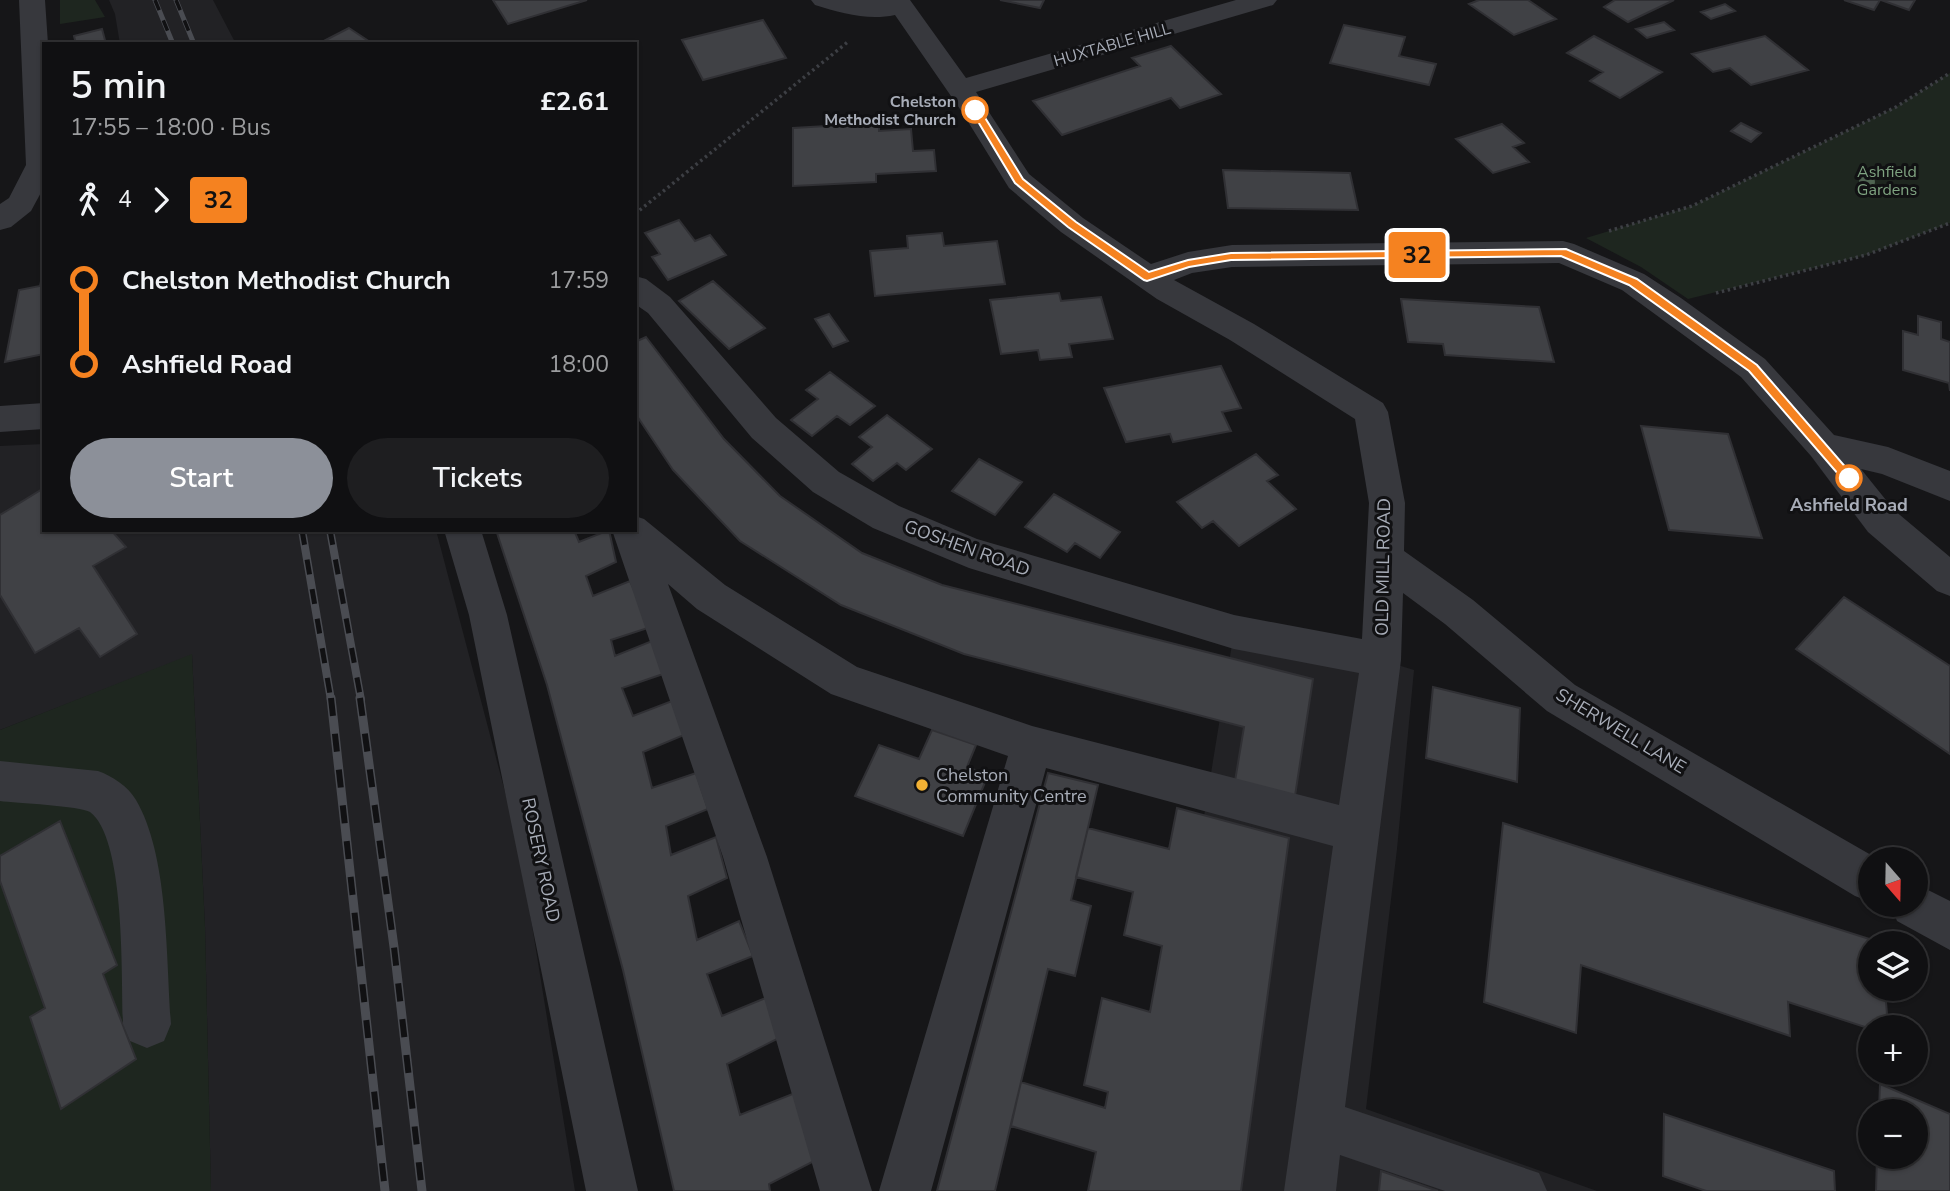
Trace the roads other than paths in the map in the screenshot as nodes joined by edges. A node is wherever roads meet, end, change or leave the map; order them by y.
1 (32, 0) edge
2 (824, 0) edge
3 (1264, 0) edge
4 (895, 5) edge
5 (960, 88) junction
6 (0, 220) edge
7 (1147, 277) junction
8 (637, 288) edge
9 (42, 416) edge
10 (0, 419) edge
11 (1823, 446) junction
12 (1950, 485) edge
13 (463, 532) edge
14 (632, 532) edge
15 (633, 532) edge
16 (1387, 560) junction
17 (1950, 580) edge
18 (1381, 660) junction
19 (1032, 745) junction
20 (0, 781) edge
21 (1357, 831) junction
22 (1858, 872) edge
23 (1928, 914) edge
24 (1950, 927) edge
25 (147, 1024) dead end
26 (1318, 1123) junction
27 (612, 1191) edge
28 (846, 1191) edge
29 (905, 1191) edge
30 (1310, 1191) edge
31 (1521, 1191) edge

1 - 6 street
2 - 4 street
3 - 5 street, HUXTABLE HILL
4 - 5 street, OLD MILL ROAD
5 - 7 street, OLD MILL ROAD
7 - 11 street
7 - 16 street, OLD MILL ROAD
8 - 18 street, GOSHEN ROAD
9 - 10 street
11 - 12 street
11 - 17 street
13 - 27 street, ROSERY ROAD
14 - 28 street
15 - 19 street
16 - 18 street, OLD MILL ROAD
16 - 22 street, SHERWELL LANE
18 - 21 street, OLD MILL ROAD
19 - 21 street
19 - 29 street
20 - 25 street
21 - 26 street, OLD MILL ROAD
23 - 24 street
26 - 30 street, OLD MILL ROAD
26 - 31 street

